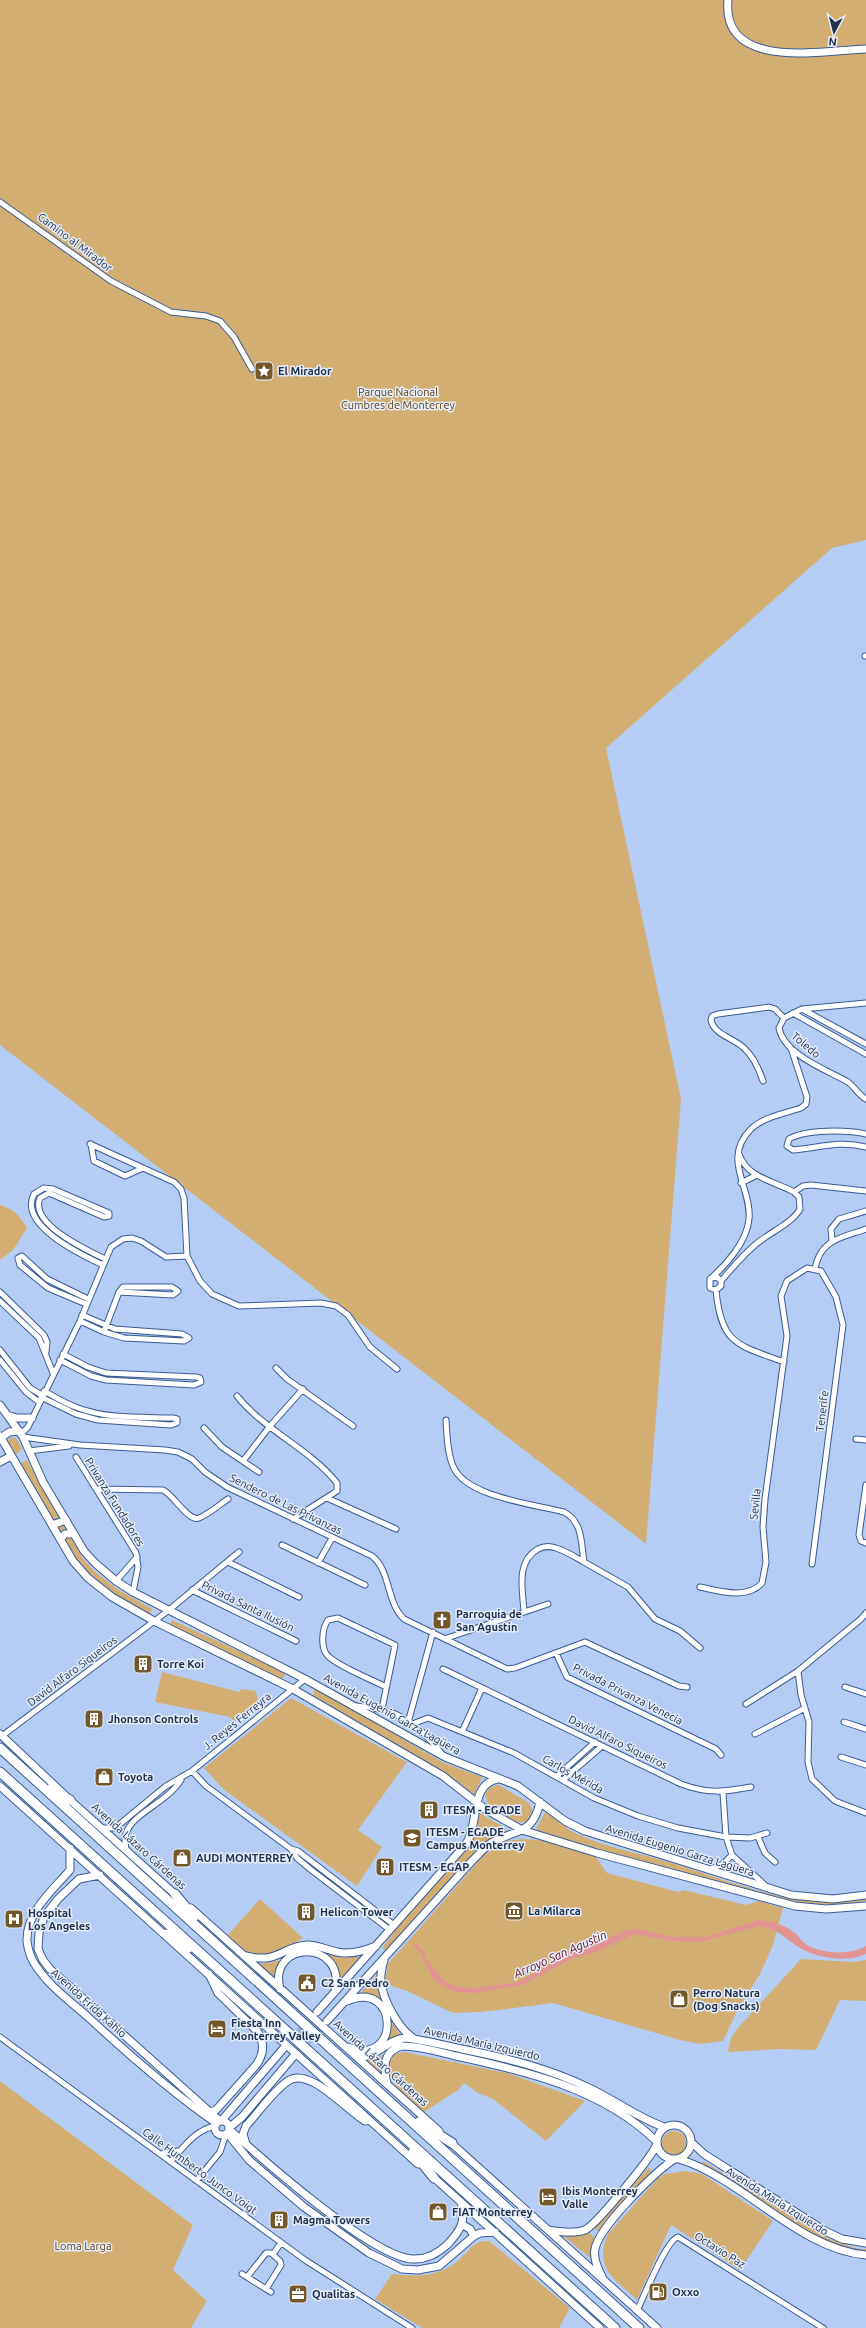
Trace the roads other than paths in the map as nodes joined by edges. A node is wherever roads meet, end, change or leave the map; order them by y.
1 (728, 0) edge
2 (866, 49) edge
3 (0, 202) edge
4 (252, 369) dead end
5 (866, 1003) edge
6 (802, 1009) junction
7 (792, 1013) junction
8 (784, 1018) junction
9 (866, 1044) edge
10 (791, 1048) junction
11 (866, 1054) edge
12 (763, 1081) dead end
13 (866, 1099) edge
14 (866, 1134) edge
15 (866, 1147) edge
16 (739, 1154) junction
17 (143, 1168) junction
18 (757, 1175) junction
19 (741, 1182) junction
20 (866, 1191) edge
21 (794, 1192) junction
22 (34, 1194) junction
23 (40, 1198) junction
24 (76, 1202) junction
25 (866, 1211) edge
26 (866, 1229) edge
27 (69, 1241) junction
28 (832, 1241) junction
29 (65, 1246) junction
30 (188, 1256) junction
31 (105, 1259) junction
32 (103, 1265) junction
33 (815, 1268) junction
34 (712, 1278) junction
35 (721, 1281) junction
36 (716, 1290) junction
37 (0, 1292) edge
38 (120, 1292) junction
39 (88, 1299) junction
40 (0, 1301) edge
41 (86, 1304) junction
42 (16, 1308) junction
43 (12, 1312) junction
44 (82, 1315) junction
45 (80, 1321) junction
46 (105, 1329) junction
47 (152, 1332) junction
48 (151, 1339) junction
49 (0, 1350) edge
50 (46, 1352) junction
51 (63, 1354) junction
52 (0, 1360) edge
53 (60, 1360) junction
54 (784, 1362) junction
55 (276, 1368) dead end
56 (397, 1369) dead end
57 (53, 1373) junction
58 (118, 1374) junction
59 (167, 1377) junction
60 (117, 1382) junction
61 (166, 1384) junction
62 (303, 1389) junction
63 (237, 1396) dead end
64 (42, 1397) junction
65 (0, 1405) edge
66 (7, 1415) junction
67 (105, 1415) junction
68 (31, 1419) junction
69 (446, 1420) dead end
70 (104, 1422) junction
71 (270, 1426) junction
72 (353, 1426) dead end
73 (28, 1427) junction
74 (204, 1428) dead end
75 (21, 1434) junction
76 (34, 1438) junction
77 (856, 1439) dead end
78 (1, 1440) edge
79 (866, 1440) edge
80 (80, 1445) junction
81 (29, 1451) junction
82 (11, 1456) junction
83 (76, 1457) dead end
84 (243, 1461) junction
85 (0, 1462) edge
86 (259, 1472) dead end
87 (866, 1485) edge
88 (96, 1489) junction
89 (228, 1498) dead end
90 (327, 1498) junction
91 (293, 1519) junction
92 (66, 1520) junction
93 (52, 1525) junction
94 (396, 1529) dead end
95 (74, 1534) junction
96 (332, 1538) junction
97 (60, 1539) junction
98 (866, 1543) edge
99 (282, 1546) dead end
100 (239, 1552) dead end
101 (137, 1557) junction
102 (228, 1562) junction
103 (584, 1562) junction
104 (318, 1563) junction
105 (812, 1564) dead end
106 (126, 1570) junction
107 (137, 1575) junction
108 (116, 1581) junction
109 (365, 1585) dead end
110 (700, 1587) dead end
111 (192, 1590) junction
112 (133, 1592) junction
113 (299, 1596) dead end
114 (548, 1604) dead end
115 (169, 1610) junction
116 (524, 1612) junction
117 (866, 1612) edge
118 (864, 1620) edge
119 (154, 1621) junction
120 (433, 1632) junction
121 (446, 1638) junction
122 (296, 1640) dead end
123 (700, 1648) dead end
124 (556, 1653) junction
125 (443, 1669) dead end
126 (798, 1670) junction
127 (305, 1679) junction
128 (386, 1687) junction
129 (688, 1687) dead end
130 (845, 1687) dead end
131 (482, 1688) junction
132 (293, 1689) junction
133 (866, 1694) edge
134 (746, 1704) dead end
135 (356, 1706) junction
136 (805, 1708) junction
137 (382, 1709) junction
138 (409, 1719) junction
139 (844, 1722) dead end
140 (415, 1723) junction
141 (866, 1729) edge
142 (462, 1732) junction
143 (755, 1734) dead end
144 (1, 1735) edge
145 (595, 1742) junction
146 (602, 1746) junction
147 (0, 1748) edge
148 (721, 1754) dead end
149 (445, 1757) junction
150 (841, 1757) dead end
151 (866, 1765) edge
152 (192, 1771) junction
153 (0, 1772) edge
154 (557, 1776) junction
155 (181, 1779) junction
156 (498, 1779) junction
157 (35, 1780) junction
158 (563, 1780) junction
159 (0, 1786) edge
160 (751, 1787) dead end
161 (722, 1793) junction
162 (70, 1800) junction
163 (477, 1802) junction
164 (540, 1802) junction
165 (866, 1813) edge
166 (101, 1828) junction
167 (522, 1830) junction
168 (767, 1833) dead end
169 (726, 1837) junction
170 (758, 1837) junction
171 (70, 1848) junction
172 (291, 1849) junction
173 (126, 1850) junction
174 (460, 1852) junction
175 (732, 1855) junction
176 (471, 1862) junction
177 (775, 1862) dead end
178 (314, 1864) junction
179 (310, 1869) junction
180 (70, 1870) junction
181 (707, 1870) junction
182 (324, 1871) junction
183 (100, 1875) junction
184 (319, 1876) junction
185 (79, 1879) junction
186 (770, 1890) junction
187 (175, 1894) junction
188 (354, 1894) junction
189 (866, 1895) edge
190 (350, 1899) junction
191 (866, 1906) edge
192 (374, 1909) junction
193 (370, 1915) junction
194 (392, 1928) junction
195 (166, 1934) junction
196 (209, 1937) junction
197 (379, 1945) junction
198 (246, 1956) junction
199 (208, 1960) junction
200 (384, 1960) junction
201 (209, 1974) junction
202 (280, 1989) junction
203 (335, 1992) junction
204 (345, 2002) junction
205 (317, 2012) tunnel mouth
206 (327, 2021) tunnel mouth
207 (0, 2038) edge
208 (415, 2039) junction
209 (435, 2044) junction
210 (344, 2046) junction
211 (283, 2049) tunnel mouth
212 (435, 2052) junction
213 (293, 2057) tunnel mouth
214 (358, 2057) junction
215 (387, 2083) junction
216 (187, 2092) junction
217 (174, 2094) junction
218 (399, 2110) junction
219 (210, 2112) junction
220 (218, 2123) junction
221 (389, 2124) junction
222 (377, 2128) junction
223 (664, 2128) junction
224 (228, 2131) junction
225 (691, 2142) junction
226 (452, 2143) junction
227 (246, 2144) junction
228 (656, 2144) junction
229 (181, 2150) junction
230 (161, 2154) junction
231 (704, 2154) junction
232 (249, 2160) junction
233 (263, 2160) junction
234 (676, 2160) junction
235 (171, 2161) junction
236 (697, 2165) junction
237 (653, 2166) junction
238 (434, 2178) junction
239 (197, 2180) junction
240 (461, 2202) junction
241 (463, 2225) junction
242 (590, 2227) junction
243 (548, 2230) junction
244 (495, 2232) junction
245 (600, 2234) junction
246 (474, 2236) junction
247 (281, 2243) junction
248 (866, 2243) edge
249 (273, 2254) junction
250 (866, 2255) edge
251 (605, 2282) junction
252 (266, 2288) junction
253 (271, 2292) dead end
254 (637, 2311) junction
255 (412, 2328) edge
256 (600, 2328) edge
257 (615, 2328) edge
258 (639, 2328) edge
259 (657, 2328) edge
260 (823, 2328) edge

1 - 2 street
3 - 4 street, Camino al Mirador
5 - 6 street, Toledo
6 - 7 street, Toledo
6 - 9 street
7 - 8 street, Toledo
7 - 11 street
8 - 10 street, Toledo
8 - 12 street
10 - 13 street, Toledo
10 - 16 street
14 - 15 street
16 - 18 street
16 - 19 street
17 - 17 street
17 - 30 street
18 - 19 street
18 - 21 street
19 - 34 street
20 - 21 street
21 - 35 street
22 - 23 street
22 - 24 street
22 - 29 street
23 - 24 street
23 - 27 street
24 - 24 street
25 - 28 street
26 - 28 street
27 - 29 street
27 - 31 street
28 - 33 street
29 - 32 street
30 - 31 street
30 - 56 street
31 - 32 street
32 - 39 street
33 - 54 street
33 - 105 street, Tenerife
34 - 35 street
34 - 36 street
35 - 36 street
36 - 54 street
37 - 42 street
38 - 38 street
38 - 46 street
39 - 41 street
39 - 41 street
40 - 43 street
41 - 44 street
42 - 43 street
42 - 50 street
43 - 50 street
44 - 45 street
44 - 46 street
45 - 46 street
45 - 51 street
46 - 47 street
46 - 48 street
47 - 48 street
47 - 48 street
49 - 64 street
50 - 57 street
51 - 53 street
51 - 58 street
52 - 64 street
53 - 57 street
53 - 60 street
54 - 110 street, Sevilla
55 - 62 street
57 - 64 street
58 - 59 street
58 - 60 street
59 - 61 street
59 - 61 street
60 - 61 street
62 - 71 street
62 - 72 street
63 - 71 street
64 - 67 street
64 - 68 street
64 - 70 street
65 - 66 street, Avenida Eugenio Garza Lagüera
66 - 68 street
66 - 75 street, Avenida Eugenio Garza Lagüera
67 - 70 street
67 - 70 street
68 - 73 street
68 - 75 street
69 - 103 street
71 - 84 street
71 - 90 street
73 - 75 street
73 - 76 street
74 - 84 street
75 - 76 street, Sendero de Las Privanzas
75 - 78 street
75 - 81 street, Avenida Eugenio Garza Lagüera
76 - 80 street, Sendero de Las Privanzas
77 - 79 street
78 - 82 street, Avenida Eugenio Garza Lagüera
80 - 81 street, Sendero de Las Privanzas
80 - 91 street, Sendero de Las Privanzas
81 - 92 street, Avenida Eugenio Garza Lagüera
82 - 85 street
82 - 93 street, Avenida Eugenio Garza Lagüera
83 - 88 street, Privanza Fundadores
84 - 86 street
87 - 98 street
88 - 89 street
88 - 101 street, Privanza Fundadores
90 - 91 street
90 - 94 street
91 - 96 street, Sendero de Las Privanzas
92 - 93 street
92 - 95 street, Avenida Eugenio Garza Lagüera
93 - 97 street, Avenida Eugenio Garza Lagüera
95 - 97 street
95 - 108 street, Avenida Eugenio Garza Lagüera
96 - 104 street
96 - 120 street, Sendero de Las Privanzas
97 - 119 street, Avenida Eugenio Garza Lagüera
99 - 104 street
100 - 102 street, David Alfaro Siqueiros
101 - 106 street, Privanza Fundadores
101 - 107 street, Privanza Fundadores
102 - 111 street, David Alfaro Siqueiros
102 - 113 street
103 - 116 street
103 - 123 street
104 - 109 street
106 - 107 street
106 - 108 street, Privanza Fundadores
107 - 112 street, Privanza Fundadores
108 - 112 street, Avenida Eugenio Garza Lagüera
111 - 115 street, David Alfaro Siqueiros
111 - 122 street, Privada Santa Ilusión
112 - 115 street, Avenida Eugenio Garza Lagüera
114 - 116 street
115 - 119 street, David Alfaro Siqueiros
115 - 127 street, Avenida Eugenio Garza Lagüera
116 - 121 street
117 - 118 street
118 - 126 street
119 - 132 street, Avenida Eugenio Garza Lagüera
119 - 144 street, David Alfaro Siqueiros
120 - 121 street, Sendero de Las Privanzas
120 - 138 street
121 - 124 street, Sendero de Las Privanzas
124 - 129 street, Privada Privanza Venecia
124 - 148 street, Privada Privanza Venecia
125 - 131 street, David Alfaro Siqueiros
126 - 134 street
126 - 136 street
127 - 132 street, J. Reyes Ferreyra
127 - 135 street, Avenida Eugenio Garza Lagüera
128 - 128 street
128 - 137 street
130 - 133 street
131 - 142 street
131 - 145 street, David Alfaro Siqueiros
132 - 152 street, J. Reyes Ferreyra
132 - 163 street, Avenida Eugenio Garza Lagüera
135 - 137 street
135 - 149 street, Avenida Eugenio Garza Lagüera
136 - 143 street
136 - 165 street
137 - 138 street
138 - 140 street
139 - 141 street
140 - 142 street, Carlos Mérida
140 - 149 street
142 - 154 street, Carlos Mérida
144 - 162 street, Avenida Lázaro Cárdenas
145 - 146 street, David Alfaro Siqueiros
145 - 154 street
146 - 158 street
146 - 161 street, David Alfaro Siqueiros
147 - 157 highway, Avenida Lázaro Cárdenas
149 - 156 street, Avenida Eugenio Garza Lagüera
150 - 151 street
152 - 155 street, J. Reyes Ferreyra
152 - 172 street
153 - 199 highway
154 - 158 street, Carlos Mérida
155 - 166 street, J. Reyes Ferreyra
155 - 173 street, J. Reyes Ferreyra
156 - 163 street
156 - 164 street, Avenida Eugenio Garza Lagüera
157 - 162 highway
157 - 196 highway, Avenida Lázaro Cárdenas
158 - 169 street, Carlos Mérida
159 - 171 street
160 - 161 street, David Alfaro Siqueiros
161 - 169 street
162 - 166 street, Avenida Lázaro Cárdenas
163 - 167 street, Avenida Eugenio Garza Lagüera
163 - 174 street
164 - 167 street
164 - 181 street, Avenida Eugenio Garza Lagüera
166 - 173 street, Avenida Lázaro Cárdenas
167 - 176 street
167 - 191 street, Avenida Eugenio Garza Lagüera
168 - 170 street
169 - 170 street, Carlos Mérida
169 - 175 street
170 - 177 street
171 - 180 street
171 - 183 street
172 - 178 street
172 - 179 street
173 - 187 street, Avenida Lázaro Cárdenas
174 - 176 street
174 - 194 street
175 - 181 street
175 - 186 street
176 - 200 street
178 - 179 street
178 - 182 street
179 - 184 street
180 - 185 street
180 - 217 street, Avenida Frida Kahlo
181 - 186 street, Avenida Eugenio Garza Lagüera
182 - 184 street
182 - 188 street
183 - 185 street
183 - 195 street
184 - 190 street
185 - 216 street, Avenida Frida Kahlo
186 - 189 street, Avenida Eugenio Garza Lagüera
187 - 196 highway
187 - 198 street, Avenida Lázaro Cárdenas
188 - 190 street
188 - 192 street
190 - 193 street
192 - 193 street
192 - 194 street
193 - 194 street
194 - 197 street
195 - 199 highway
195 - 201 street
196 - 218 highway, Avenida Lázaro Cárdenas
197 - 198 street
197 - 203 street
198 - 202 street, Avenida Lázaro Cárdenas
199 - 221 highway
200 - 204 street
200 - 208 street
201 - 219 street
201 - 222 street
202 - 203 street
202 - 210 street, Avenida Lázaro Cárdenas
203 - 205 street
204 - 206 street
204 - 210 street
207 - 230 street, Calle Humberto Junco Voigt
208 - 209 street, Avenida María Izquierdo
208 - 214 street, Avenida María Izquierdo
209 - 212 street
209 - 223 street, Avenida María Izquierdo
210 - 214 street, Avenida Lázaro Cárdenas
211 - 220 street
212 - 215 street, Avenida María Izquierdo
212 - 228 street, Avenida María Izquierdo
213 - 224 street
214 - 215 street, Avenida Lázaro Cárdenas
215 - 226 street, Avenida Lázaro Cárdenas
216 - 217 street
216 - 219 street, Avenida Frida Kahlo
217 - 220 street, Avenida Frida Kahlo
218 - 226 highway
218 - 258 highway, Avenida Lázaro Cárdenas
219 - 220 street, Avenida Frida Kahlo
220 - 224 street
220 - 224 street
220 - 229 street
221 - 238 highway
221 - 257 highway
222 - 227 street
222 - 238 street
223 - 225 street
223 - 228 street
224 - 227 street
224 - 232 street
224 - 239 street
225 - 231 street, Avenida María Izquierdo
225 - 234 street
226 - 243 street, Avenida Lázaro Cárdenas
227 - 233 street
228 - 234 street
228 - 237 street
229 - 230 street
229 - 235 street
230 - 235 street, Calle Humberto Junco Voigt
231 - 236 street
231 - 248 street, Avenida María Izquierdo
232 - 233 street
232 - 246 street
233 - 241 street
234 - 236 street, Avenida María Izquierdo
234 - 237 street
235 - 239 street, Calle Humberto Junco Voigt
236 - 250 street, Avenida María Izquierdo
237 - 242 street
237 - 245 street
238 - 240 street
239 - 247 street, Calle Humberto Junco Voigt
240 - 241 street
240 - 244 street
241 - 246 street
242 - 243 street
242 - 245 street
243 - 251 street, Avenida Lázaro Cárdenas
244 - 246 street
244 - 256 street
245 - 251 street
247 - 249 street
247 - 255 street, Calle Humberto Junco Voigt
249 - 252 street
249 - 252 street
251 - 254 street, Avenida Lázaro Cárdenas
252 - 253 street
254 - 259 street, Avenida Lázaro Cárdenas
254 - 260 street, Octavio Paz

